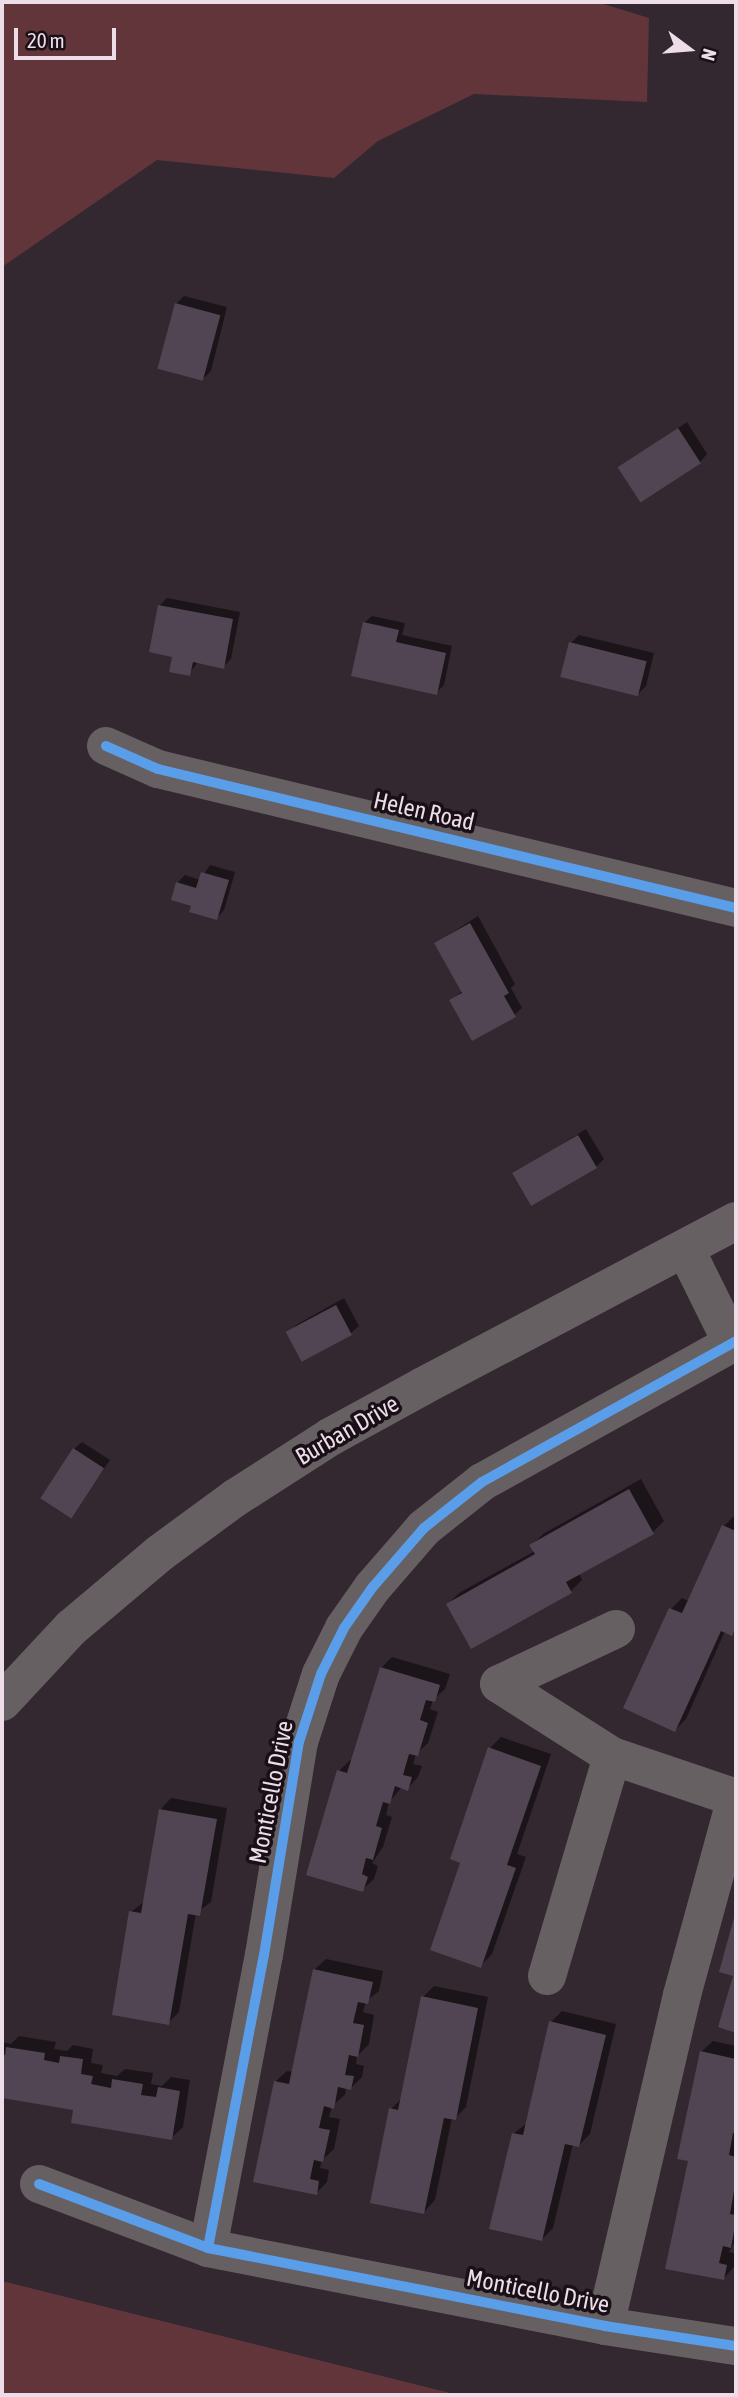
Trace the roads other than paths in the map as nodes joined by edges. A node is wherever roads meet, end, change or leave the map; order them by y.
1 (106, 746) dead end
2 (736, 908) edge
3 (734, 1228) edge
4 (685, 1248) junction
5 (734, 1342) edge
6 (617, 1629) dead end
7 (2, 1702) edge
8 (612, 1756) junction
9 (736, 1798) edge
10 (547, 1976) dead end
11 (39, 2184) dead end
12 (208, 2248) junction
13 (605, 2326) junction
14 (736, 2346) edge

1 - 2 street, Helen Road
3 - 4 street, Burban Drive
4 - 5 street, Monticello Drive
4 - 7 street, Burban Drive
5 - 12 street, Monticello Drive
6 - 8 street, Monticello Drive
8 - 9 street, Monticello Drive
8 - 10 street
9 - 13 street, Monticello Drive
11 - 12 street, Monticello Drive
12 - 13 street, Monticello Drive
13 - 14 street, Monticello Drive

